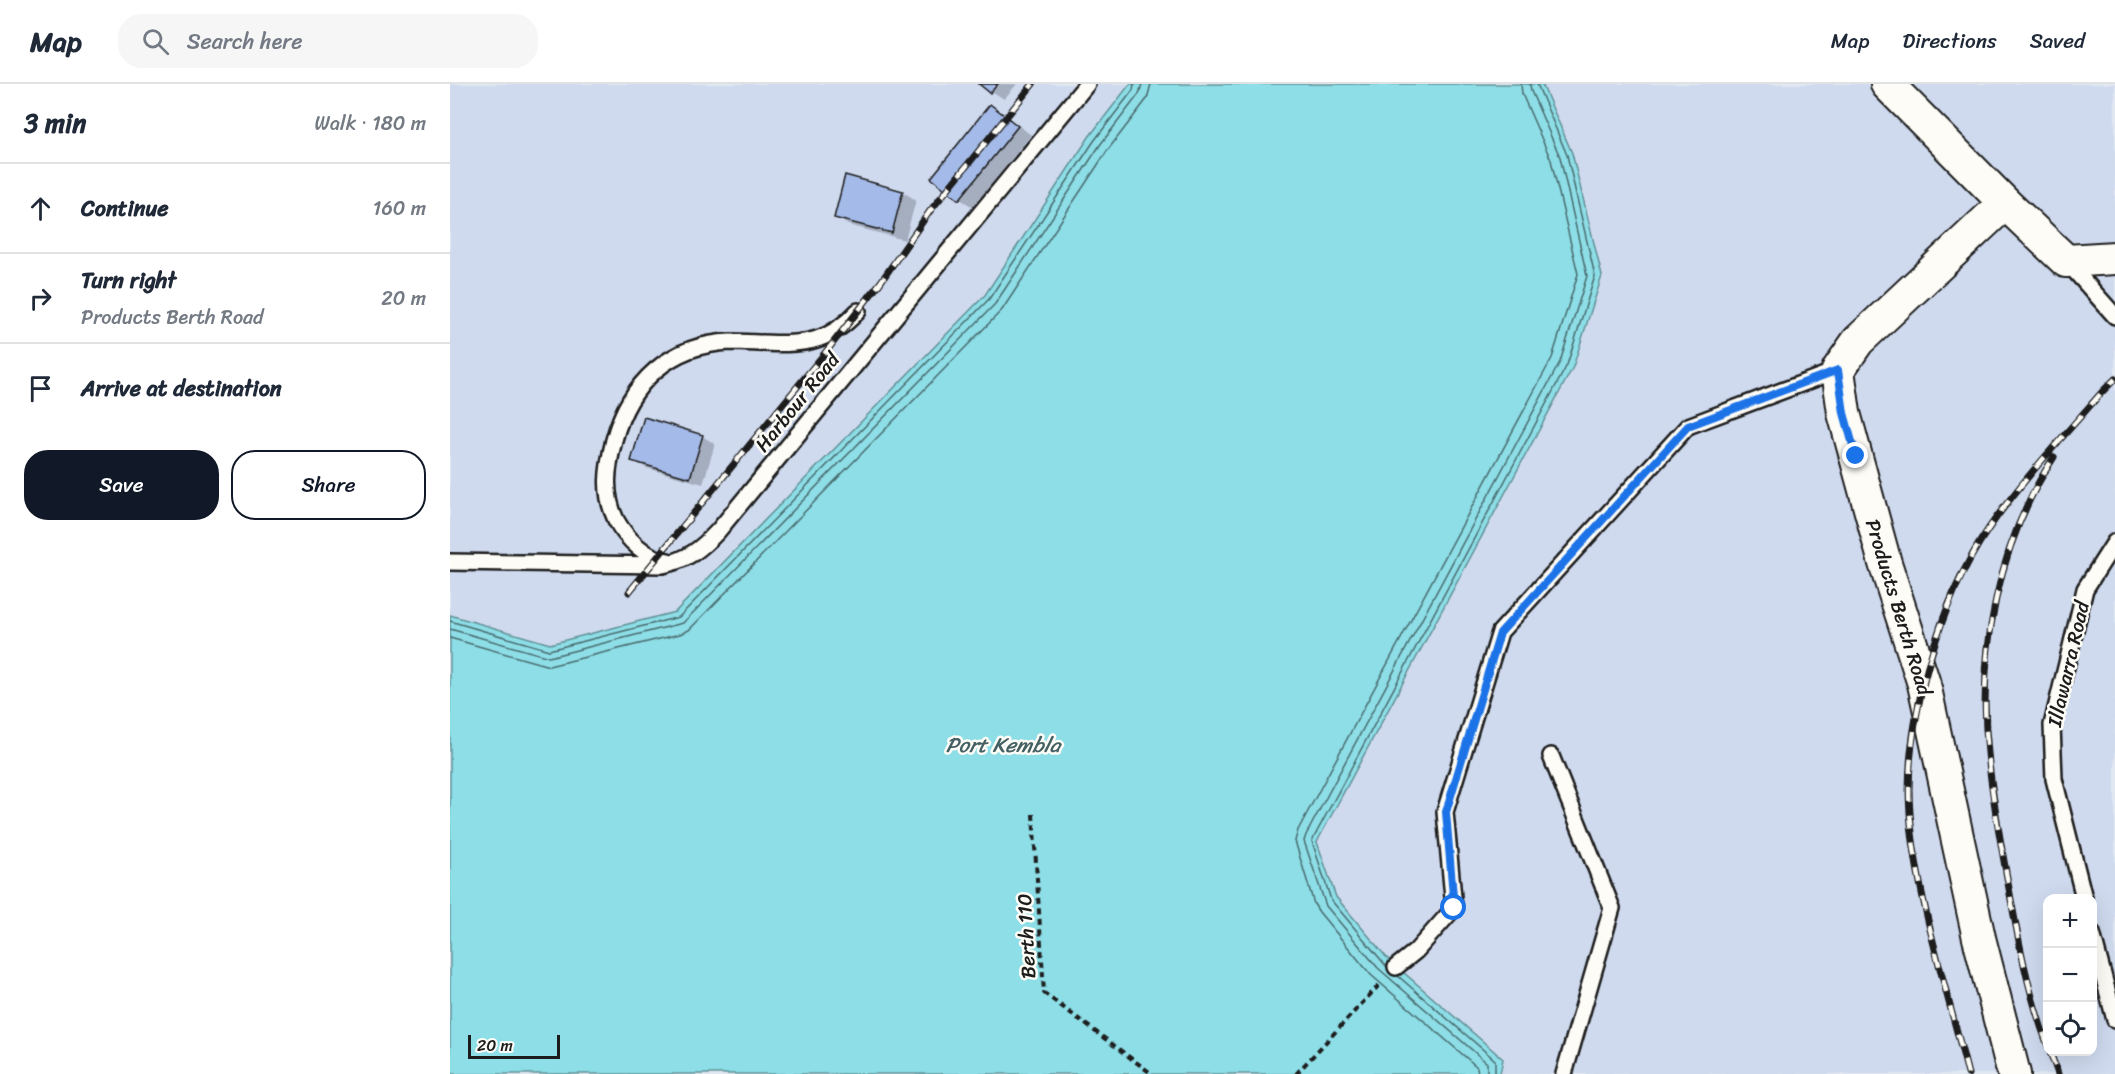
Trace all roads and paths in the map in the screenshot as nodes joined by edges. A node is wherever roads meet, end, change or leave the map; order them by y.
1 (1087, 84) edge
2 (1887, 84) edge
3 (2005, 203) junction
4 (2115, 258) edge
5 (2066, 261) junction
6 (858, 311) dead end
7 (2115, 316) edge
8 (1838, 370) junction
9 (2115, 542) edge
10 (682, 560) junction
11 (450, 562) edge
12 (1551, 756) dead end
13 (1034, 814) dead end
14 (2083, 894) edge
15 (2096, 948) edge
16 (1396, 967) joint
17 (2115, 1020) edge
18 (1152, 1074) edge
19 (1296, 1074) edge
20 (1564, 1074) edge
21 (2014, 1074) edge

1 - 10 lane, Harbour Road
2 - 3 street
3 - 5 street
3 - 8 street
4 - 5 street
5 - 7 lane
6 - 10 lane
8 - 16 lane
8 - 21 street, Products Berth Road
9 - 14 lane, Illawarra Road
10 - 11 lane, Harbour Road
12 - 20 lane
13 - 18 path, Berth 110
15 - 17 lane
16 - 19 path

